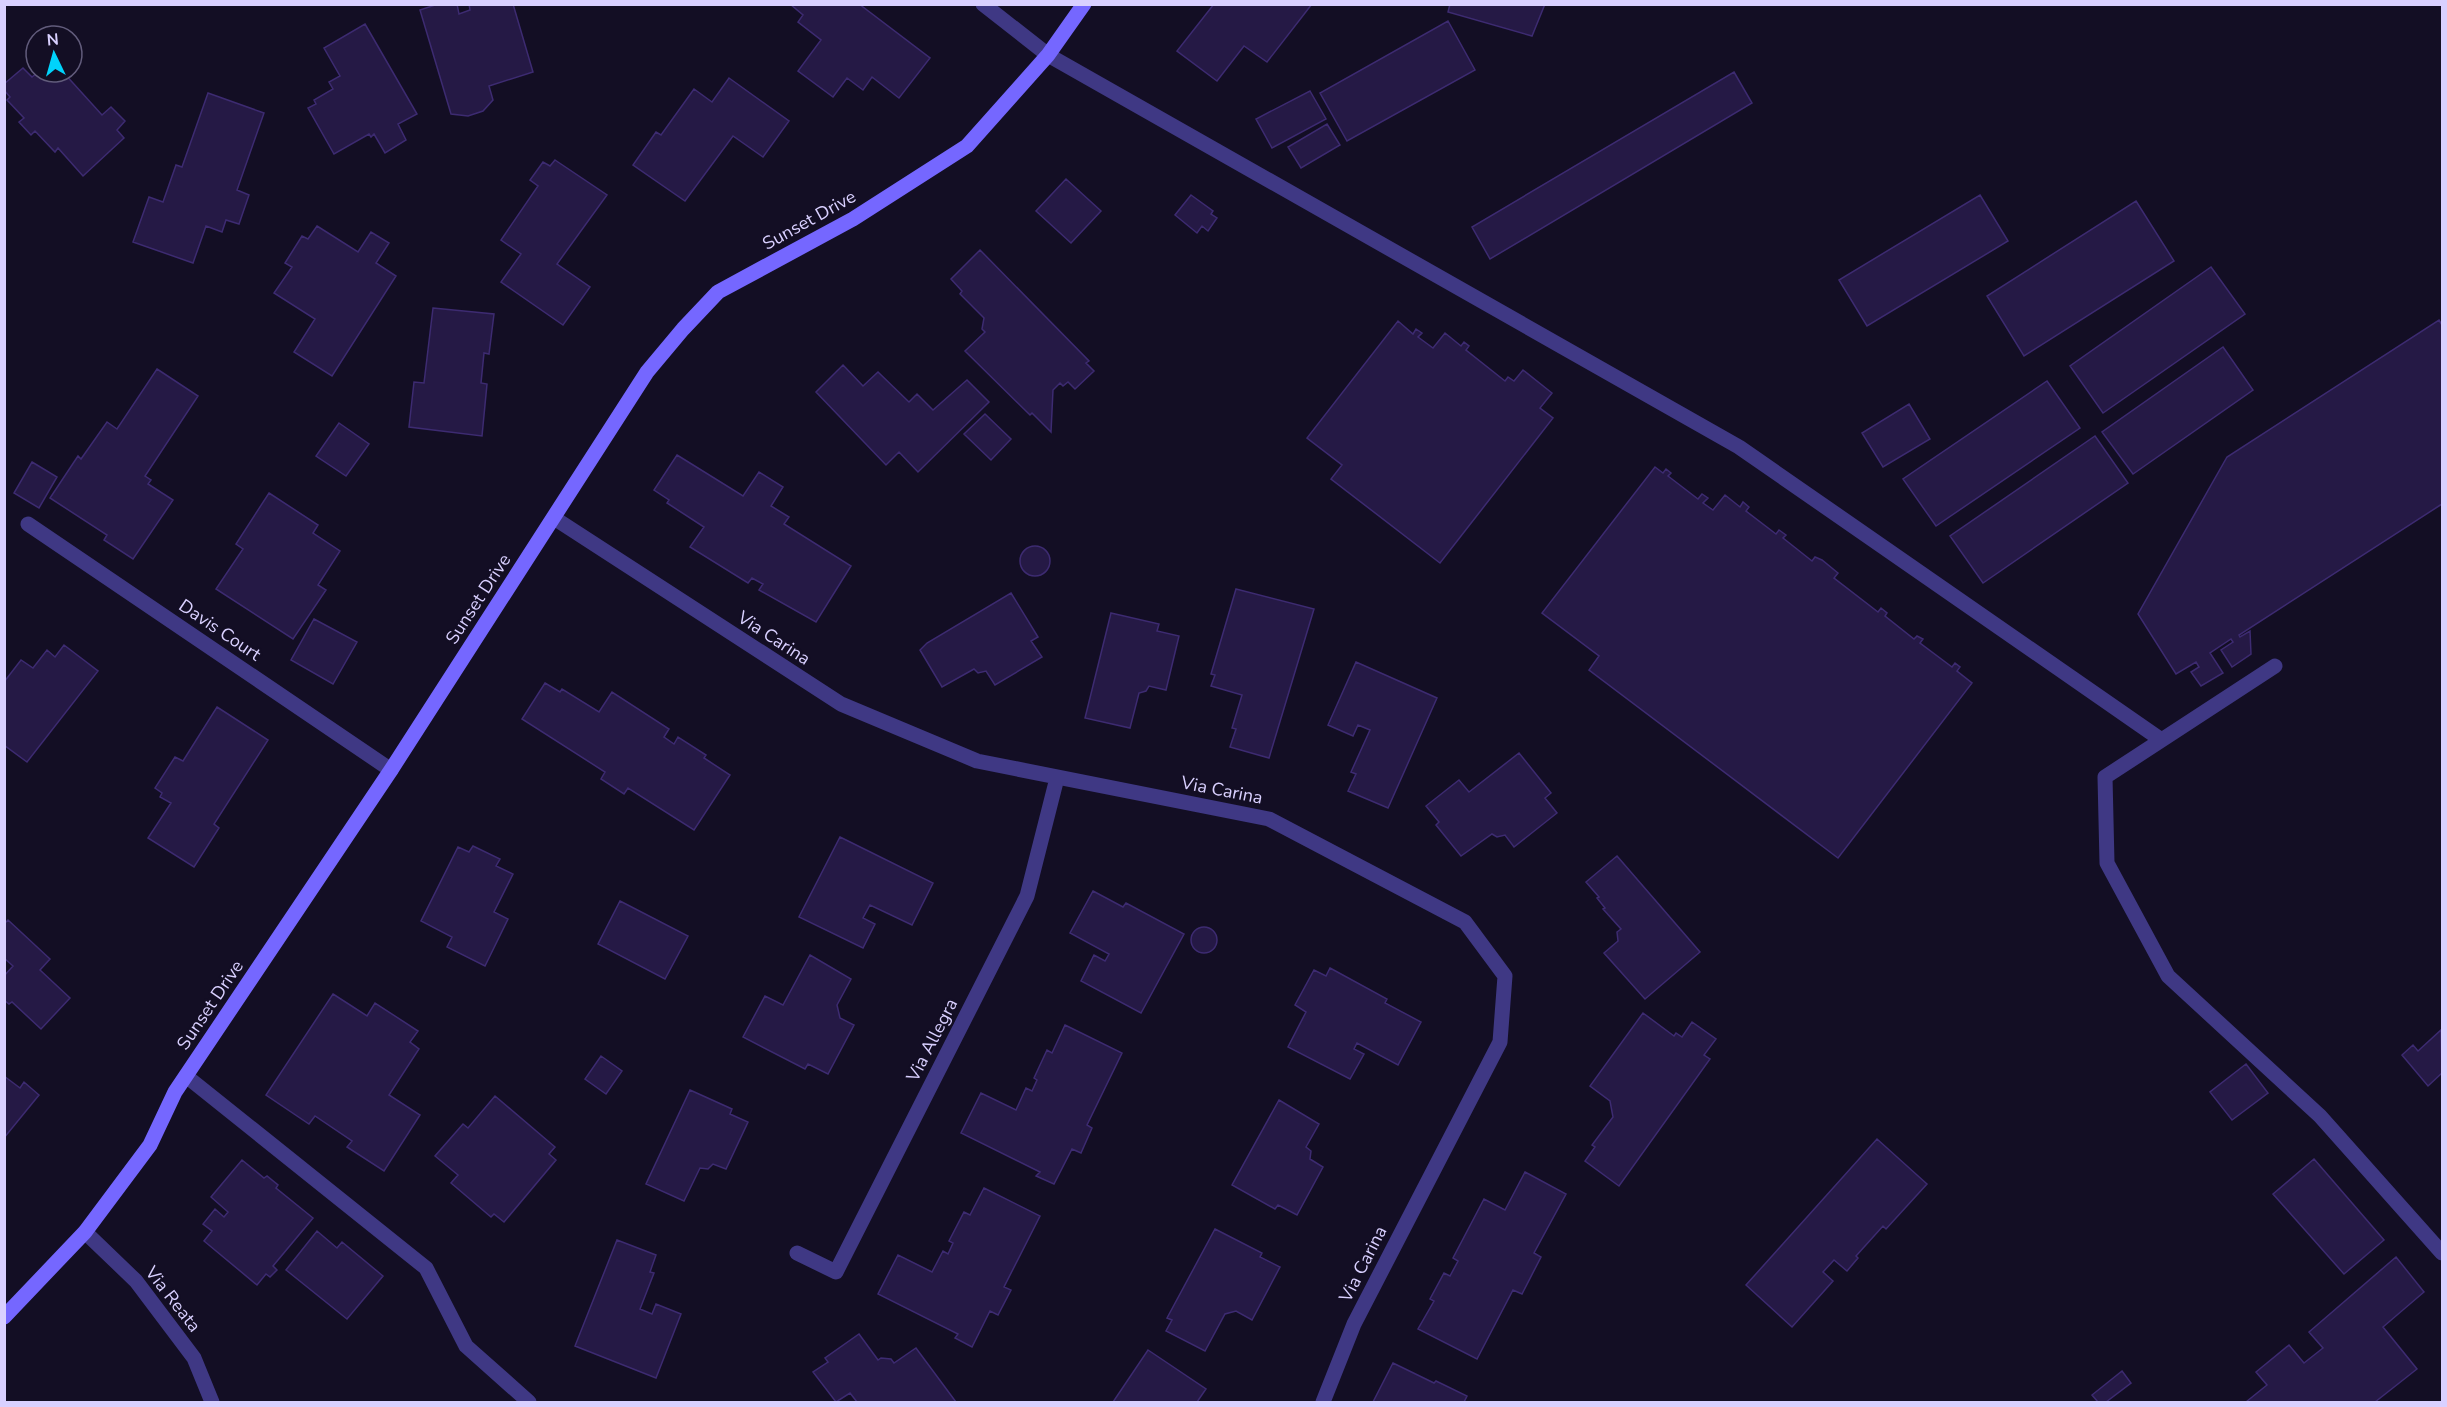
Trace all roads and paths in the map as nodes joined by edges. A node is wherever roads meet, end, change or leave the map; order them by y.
1 (983, 4) edge
2 (1084, 4) edge
3 (1048, 55) junction
4 (554, 518) junction
5 (28, 524) dead end
6 (2275, 666) dead end
7 (2160, 739) junction
8 (391, 770) junction
9 (1057, 778) junction
10 (186, 1076) junction
11 (84, 1232) junction
12 (796, 1253) dead end
13 (2442, 1253) edge
14 (4, 1317) edge
15 (212, 1402) edge
16 (529, 1402) edge
17 (1323, 1402) edge

1 - 3 street
2 - 3 main road, Sunset Drive
3 - 4 main road, Sunset Drive
3 - 7 street
4 - 8 main road, Sunset Drive
4 - 9 street, Via Carina
5 - 8 street, Davis Court
6 - 7 street
7 - 13 street
8 - 10 main road, Sunset Drive
9 - 12 street, Via Allegra
9 - 17 street, Via Carina
10 - 11 main road, Sunset Drive
10 - 16 street
11 - 14 main road, Sunset Drive
11 - 15 street, Via Reata

